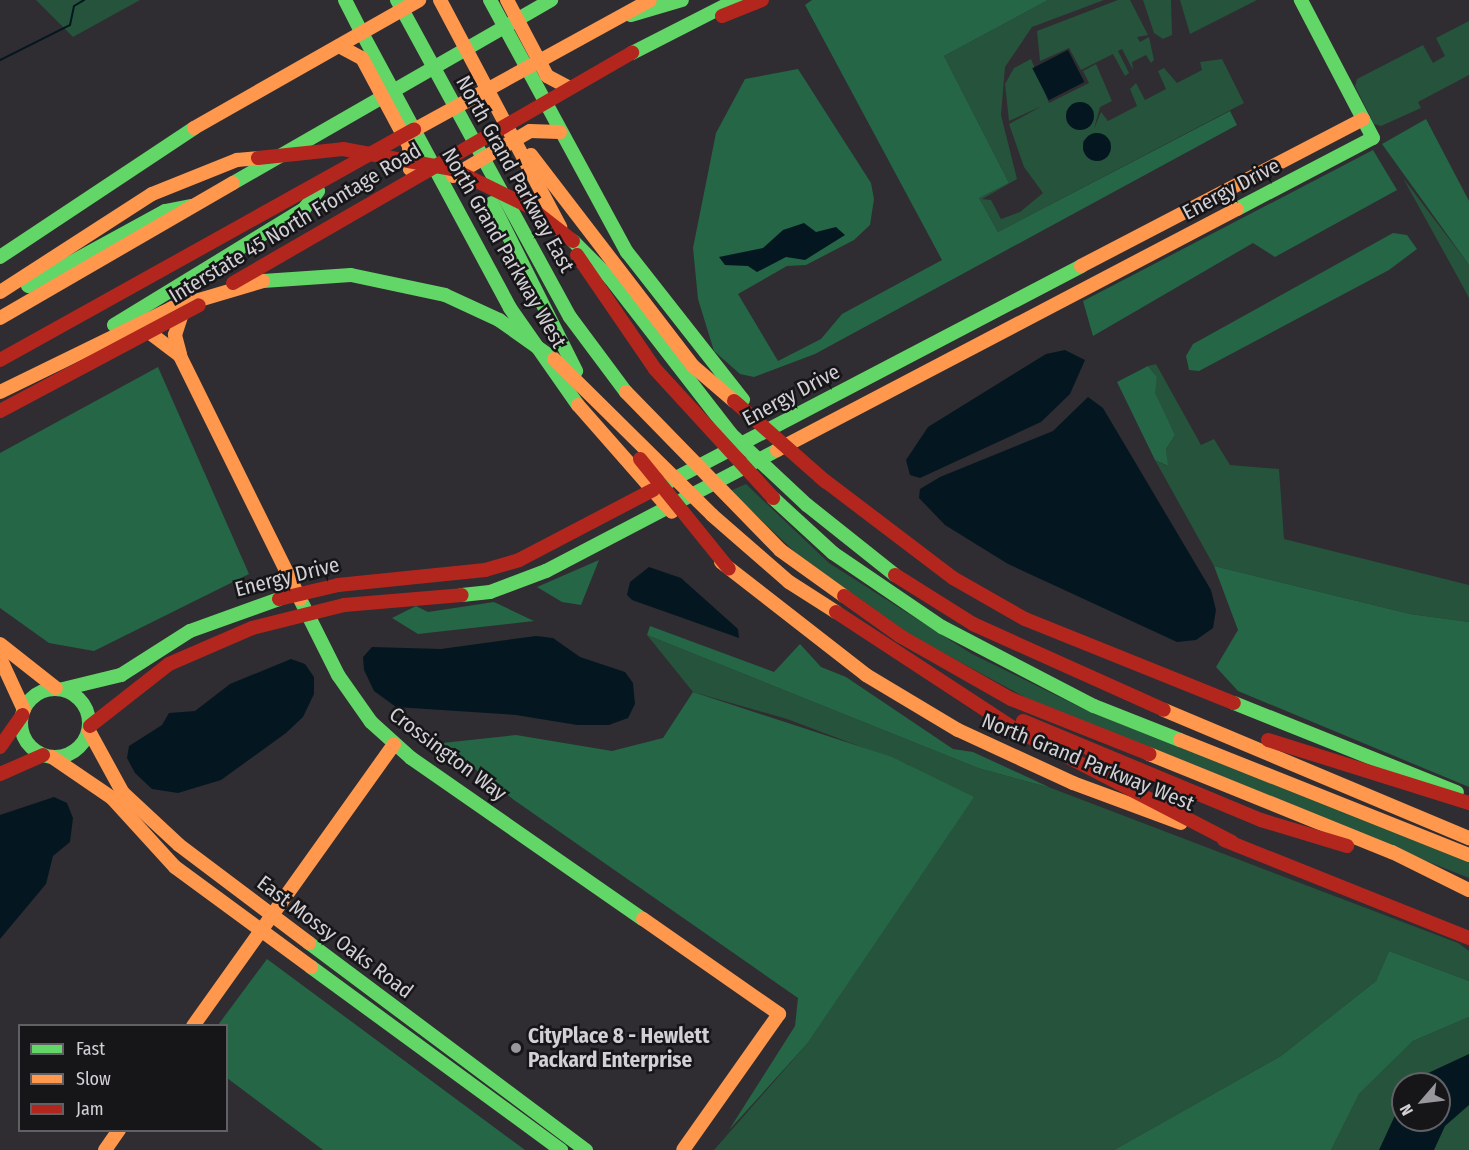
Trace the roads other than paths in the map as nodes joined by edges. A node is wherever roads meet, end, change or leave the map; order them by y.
1 (345, 0) edge
2 (397, 0) edge
3 (419, 0) edge
4 (440, 0) edge
5 (507, 0) edge
6 (552, 0) edge
7 (650, 0) edge
8 (682, 0) edge
9 (736, 0) edge
10 (762, 0) edge
11 (1301, 0) edge
12 (492, 4) edge
13 (617, 15) junction
14 (362, 33) junction
15 (650, 42) junction
16 (339, 46) junction
17 (378, 75) junction
18 (568, 87) junction
19 (449, 99) junction
20 (543, 102) junction
21 (1363, 119) junction
22 (506, 124) junction
23 (560, 132) junction
24 (416, 151) junction
25 (432, 165) junction
26 (407, 179) junction
27 (324, 183) junction
28 (448, 194) junction
29 (208, 203) junction
30 (0, 257) edge
31 (1066, 274) junction
32 (0, 292) edge
33 (1076, 293) junction
34 (0, 300) edge
35 (181, 316) junction
36 (0, 318) edge
37 (150, 333) junction
38 (180, 356) junction
39 (0, 360) edge
40 (604, 364) joint
41 (0, 394) edge
42 (0, 411) edge
43 (762, 425) junction
44 (651, 482) junction
45 (536, 552) junction
46 (546, 571) junction
47 (298, 595) junction
48 (308, 614) junction
49 (0, 644) edge
50 (0, 658) edge
51 (60, 689) junction
52 (953, 690) junction
53 (23, 712) junction
54 (1192, 718) junction
55 (89, 729) junction
56 (394, 744) junction
57 (0, 747) edge
58 (47, 756) junction
59 (0, 774) edge
60 (1469, 797) edge
61 (1469, 803) edge
62 (1469, 838) edge
63 (1232, 842) junction
64 (1469, 855) edge
65 (1420, 868) junction
66 (1469, 890) edge
67 (270, 916) junction
68 (261, 930) junction
69 (1469, 938) edge
70 (398, 1011) junction
71 (195, 1024) edge
72 (389, 1024) junction
73 (520, 1100) junction
74 (510, 1113) junction
75 (118, 1132) edge
76 (105, 1150) edge
77 (561, 1150) edge
78 (586, 1150) edge
79 (683, 1150) edge

1 - 14 main road, North Grand Parkway West
2 - 19 main road, North Grand Parkway East
3 - 14 main road
4 - 22 main road, North Grand Parkway East
5 - 18 main road
6 - 29 main road
7 - 13 main road
8 - 13 main road
9 - 15 main road, Interstate 45 North Frontage Road
10 - 15 main road
11 - 21 main road
12 - 20 main road
13 - 27 main road
14 - 16 main road
14 - 17 main road, North Grand Parkway West
15 - 18 main road, Interstate 45 North Frontage Road
16 - 17 main road
16 - 30 main road
17 - 24 main road, North Grand Parkway West
18 - 20 main road, Interstate 45 North Frontage Road
19 - 40 main road, North Grand Parkway East
19 - 44 main road
20 - 23 main road
20 - 25 main road, Interstate 45 North Frontage Road
21 - 31 main road, Energy Drive
21 - 33 main road, Energy Drive
22 - 43 main road
22 - 64 main road, North Grand Parkway East
23 - 28 main road
23 - 43 main road
24 - 25 main road, North Grand Parkway West
24 - 26 main road
25 - 26 main road, Interstate 45 North Frontage Road
25 - 28 main road, North Grand Parkway West
26 - 35 main road, Interstate 45 North Frontage Road
27 - 39 main road
27 - 41 main road
28 - 44 main road, North Grand Parkway West
29 - 34 main road
29 - 36 main road
31 - 33 main road
31 - 45 main road, Energy Drive
32 - 54 main road
33 - 46 main road, Energy Drive
35 - 37 main road, Interstate 45 North Frontage Road
35 - 38 main road, Crossington Way
37 - 38 main road, Crossington Way
37 - 42 main road, Interstate 45 North Frontage Road
38 - 47 main road, Crossington Way
40 - 65 main road, North Grand Parkway West
41 - 52 main road
43 - 60 main road
44 - 63 main road, North Grand Parkway West
45 - 46 main road
45 - 47 main road, Energy Drive
46 - 48 main road, Energy Drive
47 - 48 main road, Crossington Way
47 - 51 main road, Energy Drive
48 - 55 main road, Energy Drive
48 - 56 main road, Crossington Way
49 - 51 main road
50 - 53 main road
51 - 53 main road
51 - 55 main road
52 - 63 main road
52 - 65 main road
53 - 57 main road
53 - 58 main road
54 - 61 main road
54 - 62 main road
55 - 58 main road
55 - 67 main road, East Mossy Oaks Road
56 - 67 main road
56 - 79 main road, Crossington Way
58 - 59 main road
58 - 68 main road, East Mossy Oaks Road
63 - 69 main road, North Grand Parkway West
65 - 66 main road, North Grand Parkway West
67 - 68 main road
67 - 70 main road, East Mossy Oaks Road
68 - 71 main road
68 - 72 main road, East Mossy Oaks Road
70 - 72 main road
70 - 73 main road, East Mossy Oaks Road
72 - 74 main road, East Mossy Oaks Road
73 - 74 main road
73 - 78 main road, East Mossy Oaks Road
74 - 77 main road, East Mossy Oaks Road
75 - 76 main road

